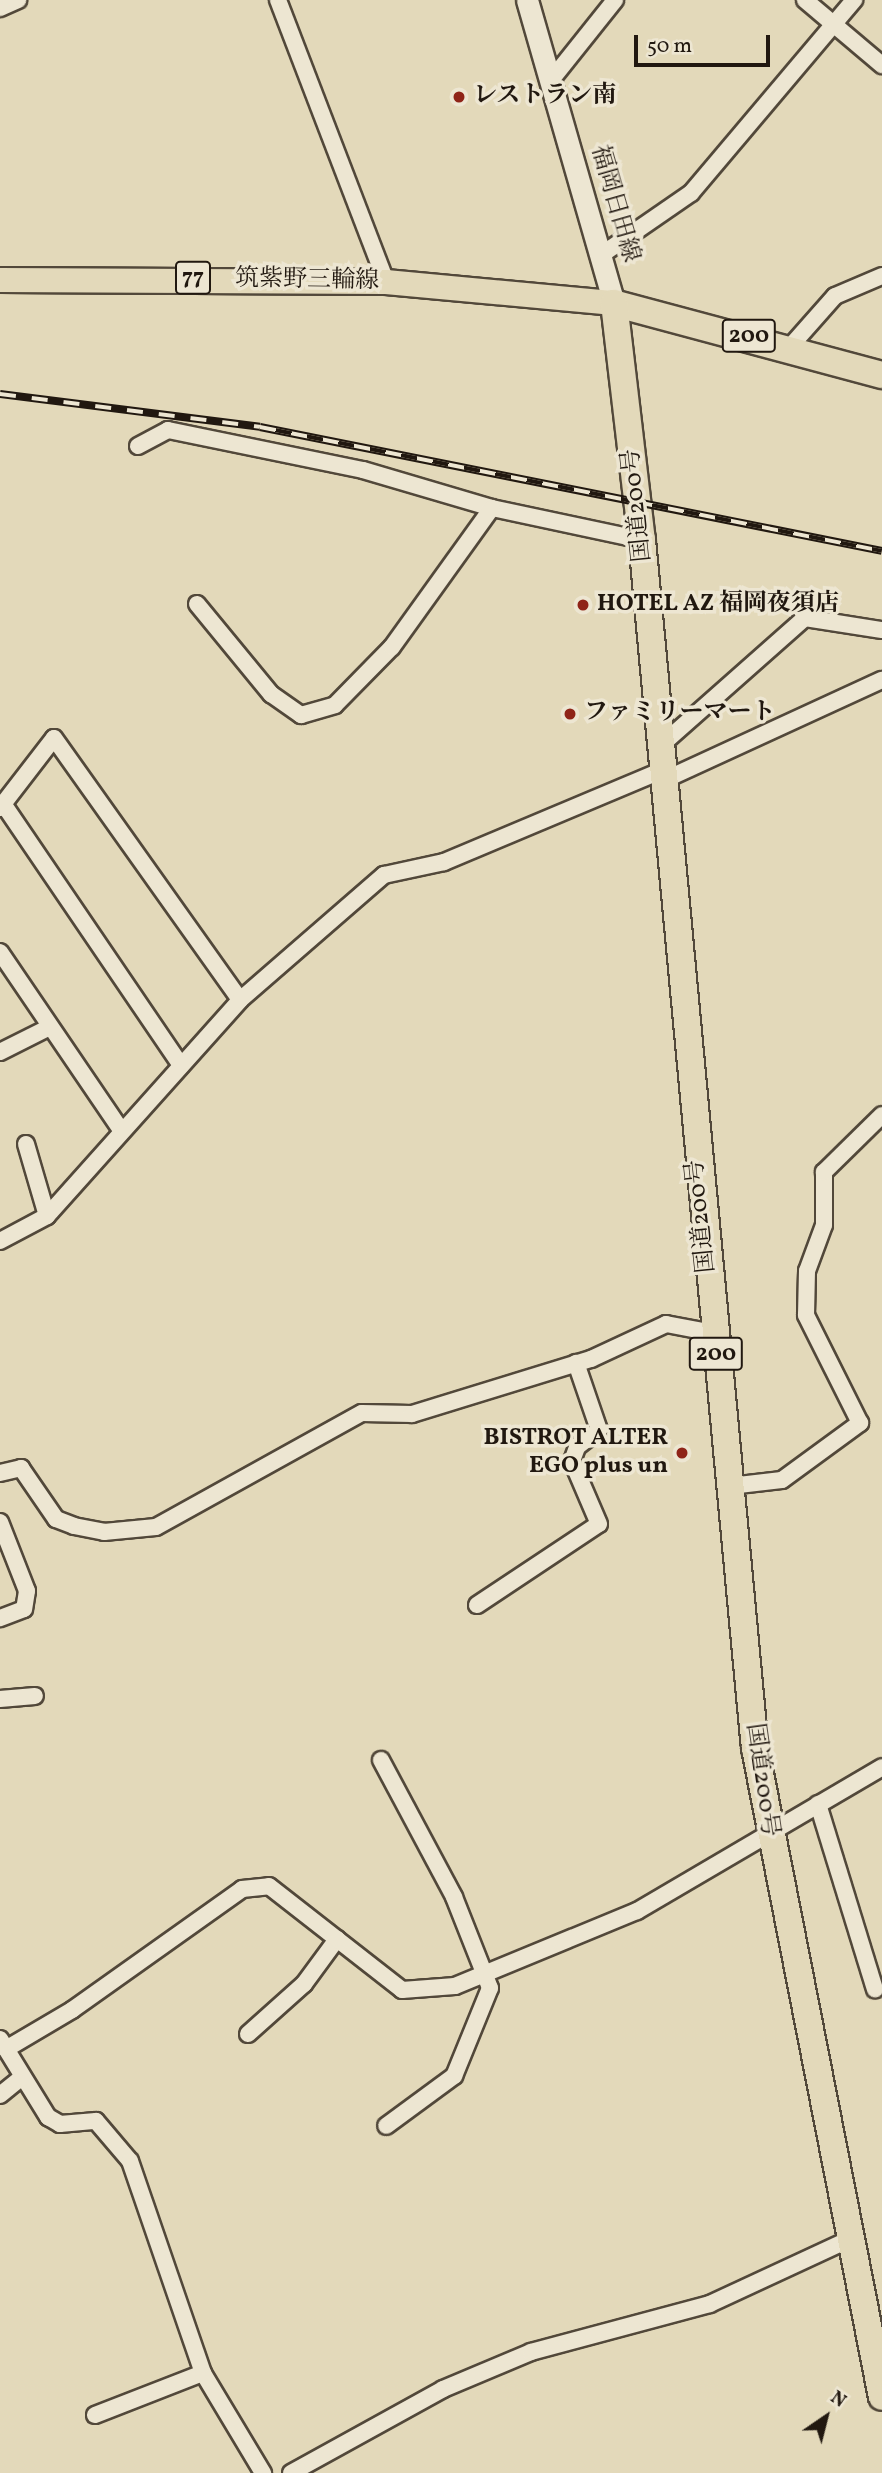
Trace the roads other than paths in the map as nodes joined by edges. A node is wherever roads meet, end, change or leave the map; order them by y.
1 (18, 0) edge
2 (278, 0) edge
3 (527, 0) edge
4 (615, 0) edge
5 (805, 0) edge
6 (854, 0) edge
7 (0, 8) edge
8 (834, 23) junction
9 (882, 65) edge
10 (552, 79) junction
11 (601, 255) junction
12 (882, 276) edge
13 (0, 280) edge
14 (386, 282) junction
15 (614, 303) junction
16 (789, 348) junction
17 (882, 375) edge
18 (138, 446) dead end
19 (492, 508) junction
20 (642, 540) junction
21 (197, 604) dead end
22 (882, 630) edge
23 (882, 680) edge
24 (661, 766) junction
25 (2, 806) edge
26 (0, 952) edge
27 (240, 1000) junction
28 (50, 1027) junction
29 (0, 1052) edge
30 (181, 1065) junction
31 (882, 1115) edge
32 (121, 1130) junction
33 (26, 1144) dead end
34 (47, 1216) junction
35 (0, 1241) edge
36 (714, 1333) junction
37 (576, 1363) junction
38 (0, 1473) edge
39 (730, 1486) junction
40 (0, 1522) edge
41 (477, 1605) dead end
42 (0, 1618) edge
43 (35, 1696) dead end
44 (0, 1699) edge
45 (381, 1760) dead end
46 (882, 1767) edge
47 (818, 1804) junction
48 (769, 1835) junction
49 (337, 1939) junction
50 (487, 1973) junction
51 (875, 1989) dead end
52 (248, 2034) dead end
53 (3, 2044) edge
54 (22, 2077) junction
55 (0, 2095) edge
56 (386, 2126) dead end
57 (850, 2239) junction
58 (202, 2373) junction
59 (882, 2397) edge
60 (95, 2415) dead end
61 (263, 2473) edge
62 (291, 2473) edge

1 - 7 street
2 - 14 street
3 - 10 main road, 福岡日田線
4 - 10 street
5 - 8 street
6 - 8 street
8 - 9 street
8 - 11 street
10 - 11 main road, 福岡日田線
11 - 15 main road, 福岡日田線
12 - 16 street
13 - 14 main road, 筑紫野三輪線 / 77
14 - 15 main road, 筑紫野三輪線 / 77
15 - 16 highway, 200
15 - 20 highway, 国道200号 / 200
16 - 17 highway, 200
18 - 19 street
19 - 20 street
19 - 21 street
20 - 24 highway, 国道200号 / 200
22 - 24 street
23 - 24 street
24 - 27 street
24 - 36 highway, 国道200号 / 200
25 - 27 street
25 - 30 street
26 - 28 street
27 - 30 street
28 - 29 street
28 - 32 street
30 - 32 street
31 - 39 street
32 - 34 street
33 - 34 street
34 - 35 street
36 - 37 street
36 - 39 highway, 国道200号 / 200
37 - 38 street
37 - 41 street
39 - 48 highway, 国道200号 / 200
40 - 42 street
43 - 44 street
45 - 50 street
46 - 47 street
47 - 48 street
47 - 51 street
48 - 50 street
48 - 57 highway, 国道200号 / 200
49 - 50 street
49 - 52 street
49 - 53 street
50 - 56 street
53 - 54 street
54 - 55 street
54 - 58 street
57 - 59 highway, 国道200号 / 200
57 - 62 street
58 - 60 street
58 - 61 street

